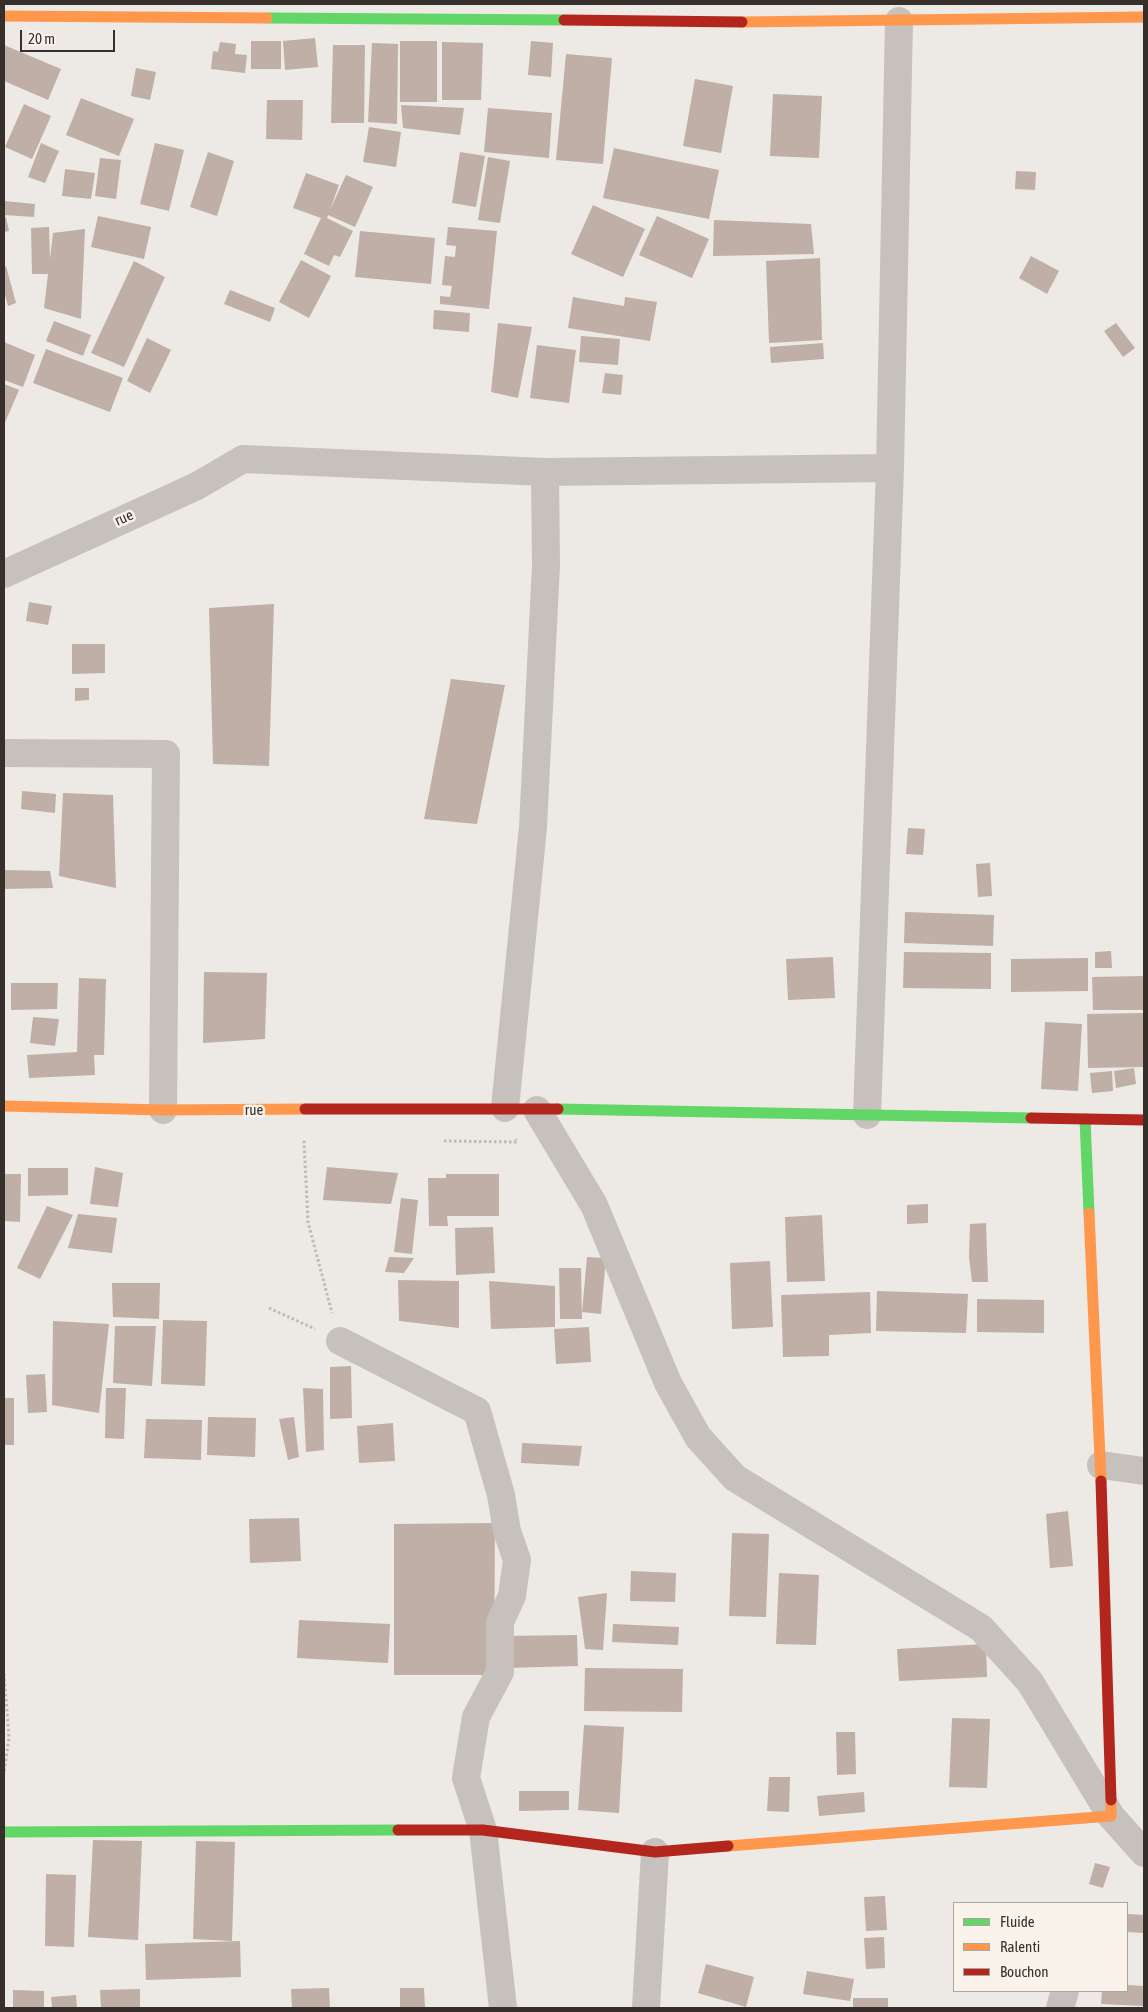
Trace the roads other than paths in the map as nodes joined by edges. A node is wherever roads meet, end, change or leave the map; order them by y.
1 (4, 16) edge
2 (1144, 17) edge
3 (899, 21) junction
4 (890, 468) junction
5 (545, 472) junction
6 (4, 574) edge
7 (4, 753) edge
8 (4, 1106) edge
9 (504, 1108) junction
10 (163, 1110) junction
11 (537, 1110) junction
12 (867, 1115) junction
13 (1085, 1119) junction
14 (1144, 1120) edge
15 (340, 1341) road end
16 (1101, 1464) junction
17 (1144, 1471) edge
18 (1111, 1816) junction
19 (482, 1830) junction
20 (4, 1832) edge
21 (655, 1852) junction
22 (1144, 1853) edge
23 (1065, 1992) edge
24 (503, 2008) edge
25 (646, 2008) edge
26 (1060, 2008) edge

1 - 3 street
2 - 3 street
3 - 4 street
4 - 5 street
4 - 12 street
5 - 6 street, rue
5 - 9 street
7 - 10 street
8 - 10 street, rue
9 - 10 street, rue
9 - 11 street, rue
11 - 12 street, rue
11 - 18 street
12 - 13 street, rue
13 - 14 street, rue
13 - 16 street
15 - 19 street
16 - 17 street
16 - 18 street
18 - 21 street
18 - 22 street
19 - 20 street
19 - 21 street
19 - 24 street
21 - 25 street
23 - 26 street

